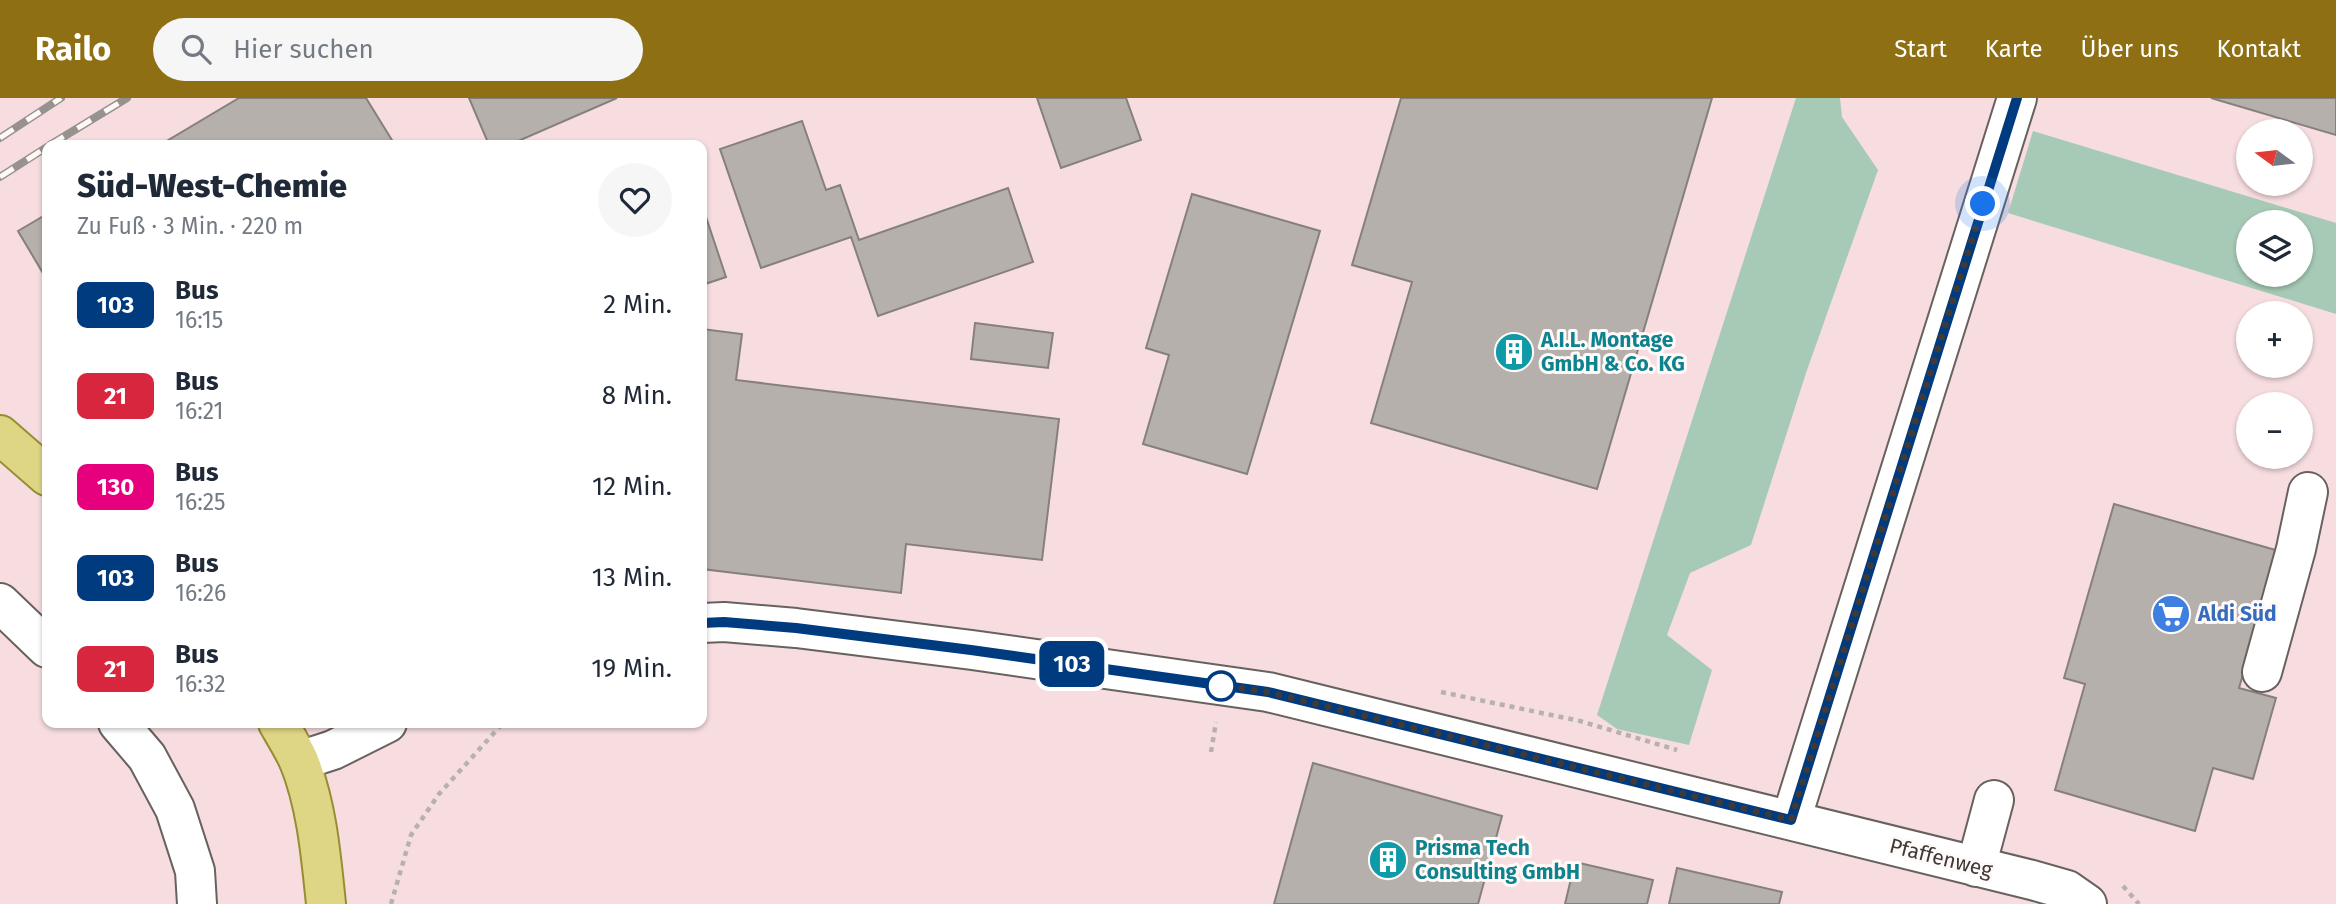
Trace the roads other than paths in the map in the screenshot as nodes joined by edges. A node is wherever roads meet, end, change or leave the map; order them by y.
1 (2017, 98) edge
2 (0, 435) edge
3 (42, 472) edge
4 (2308, 492) dead end
5 (0, 603) edge
6 (707, 623) edge
7 (42, 643) edge
8 (2262, 671) dead end
9 (122, 728) edge
10 (281, 728) edge
11 (377, 728) edge
12 (299, 761) junction
13 (1994, 800) dead end
14 (1791, 820) junction
15 (1976, 867) junction
16 (197, 904) edge
17 (326, 904) edge
18 (2087, 904) edge

1 - 14 street
2 - 3 main road
4 - 8 street
5 - 7 street
6 - 14 street, Pfaffenweg
9 - 16 street
10 - 12 main road
11 - 12 street
12 - 17 main road
13 - 15 street
14 - 15 street, Pfaffenweg
15 - 18 street, Pfaffenweg

